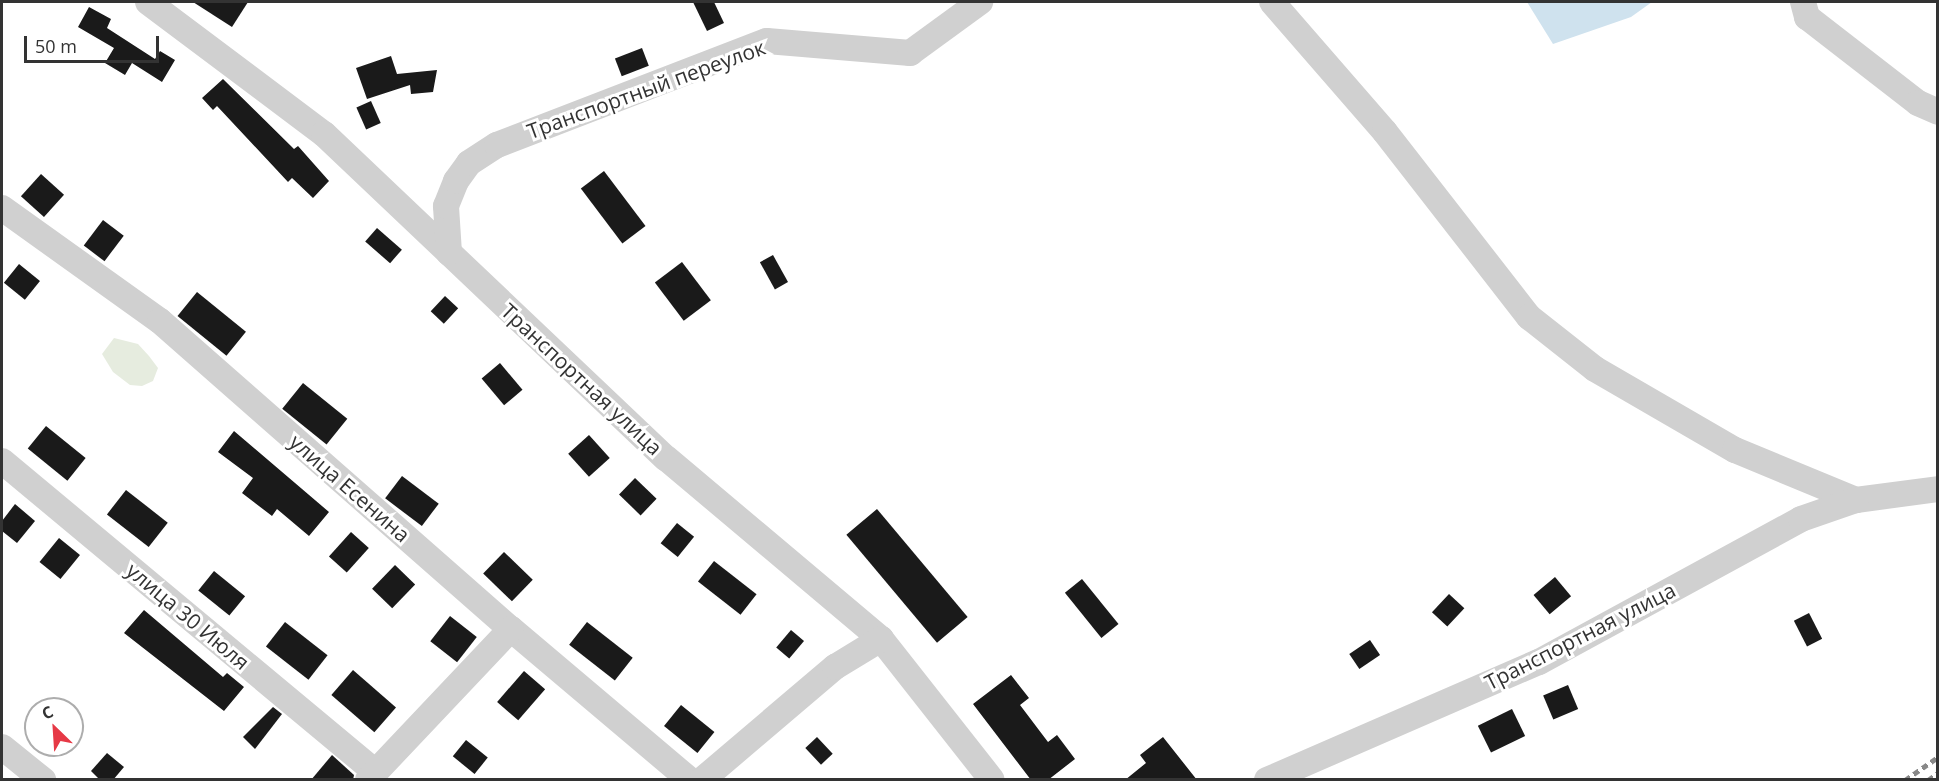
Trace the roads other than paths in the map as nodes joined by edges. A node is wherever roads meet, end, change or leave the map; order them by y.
1 (148, 2) edge
2 (980, 2) edge
3 (1272, 2) edge
4 (1803, 2) edge
5 (1938, 112) edge
6 (2, 208) edge
7 (449, 253) junction
8 (2, 461) edge
9 (1938, 489) edge
10 (1856, 500) junction
11 (511, 629) junction
12 (881, 639) junction
13 (2, 747) edge
14 (371, 776) edge
15 (43, 780) edge
16 (690, 780) edge
17 (702, 780) edge
18 (992, 780) edge
19 (1267, 780) edge

1 - 7 street, Транспортная улица
2 - 7 street, Транспортный переулок
3 - 10 street
4 - 5 street
6 - 11 street, улица Есенина
7 - 12 street, Транспортная улица
8 - 14 street, улица 30 Июля
9 - 10 street, Транспортная улица
10 - 19 street, Транспортная улица
11 - 14 street
11 - 16 street, улица Есенина
12 - 17 street
12 - 18 street, Транспортная улица
13 - 15 street

